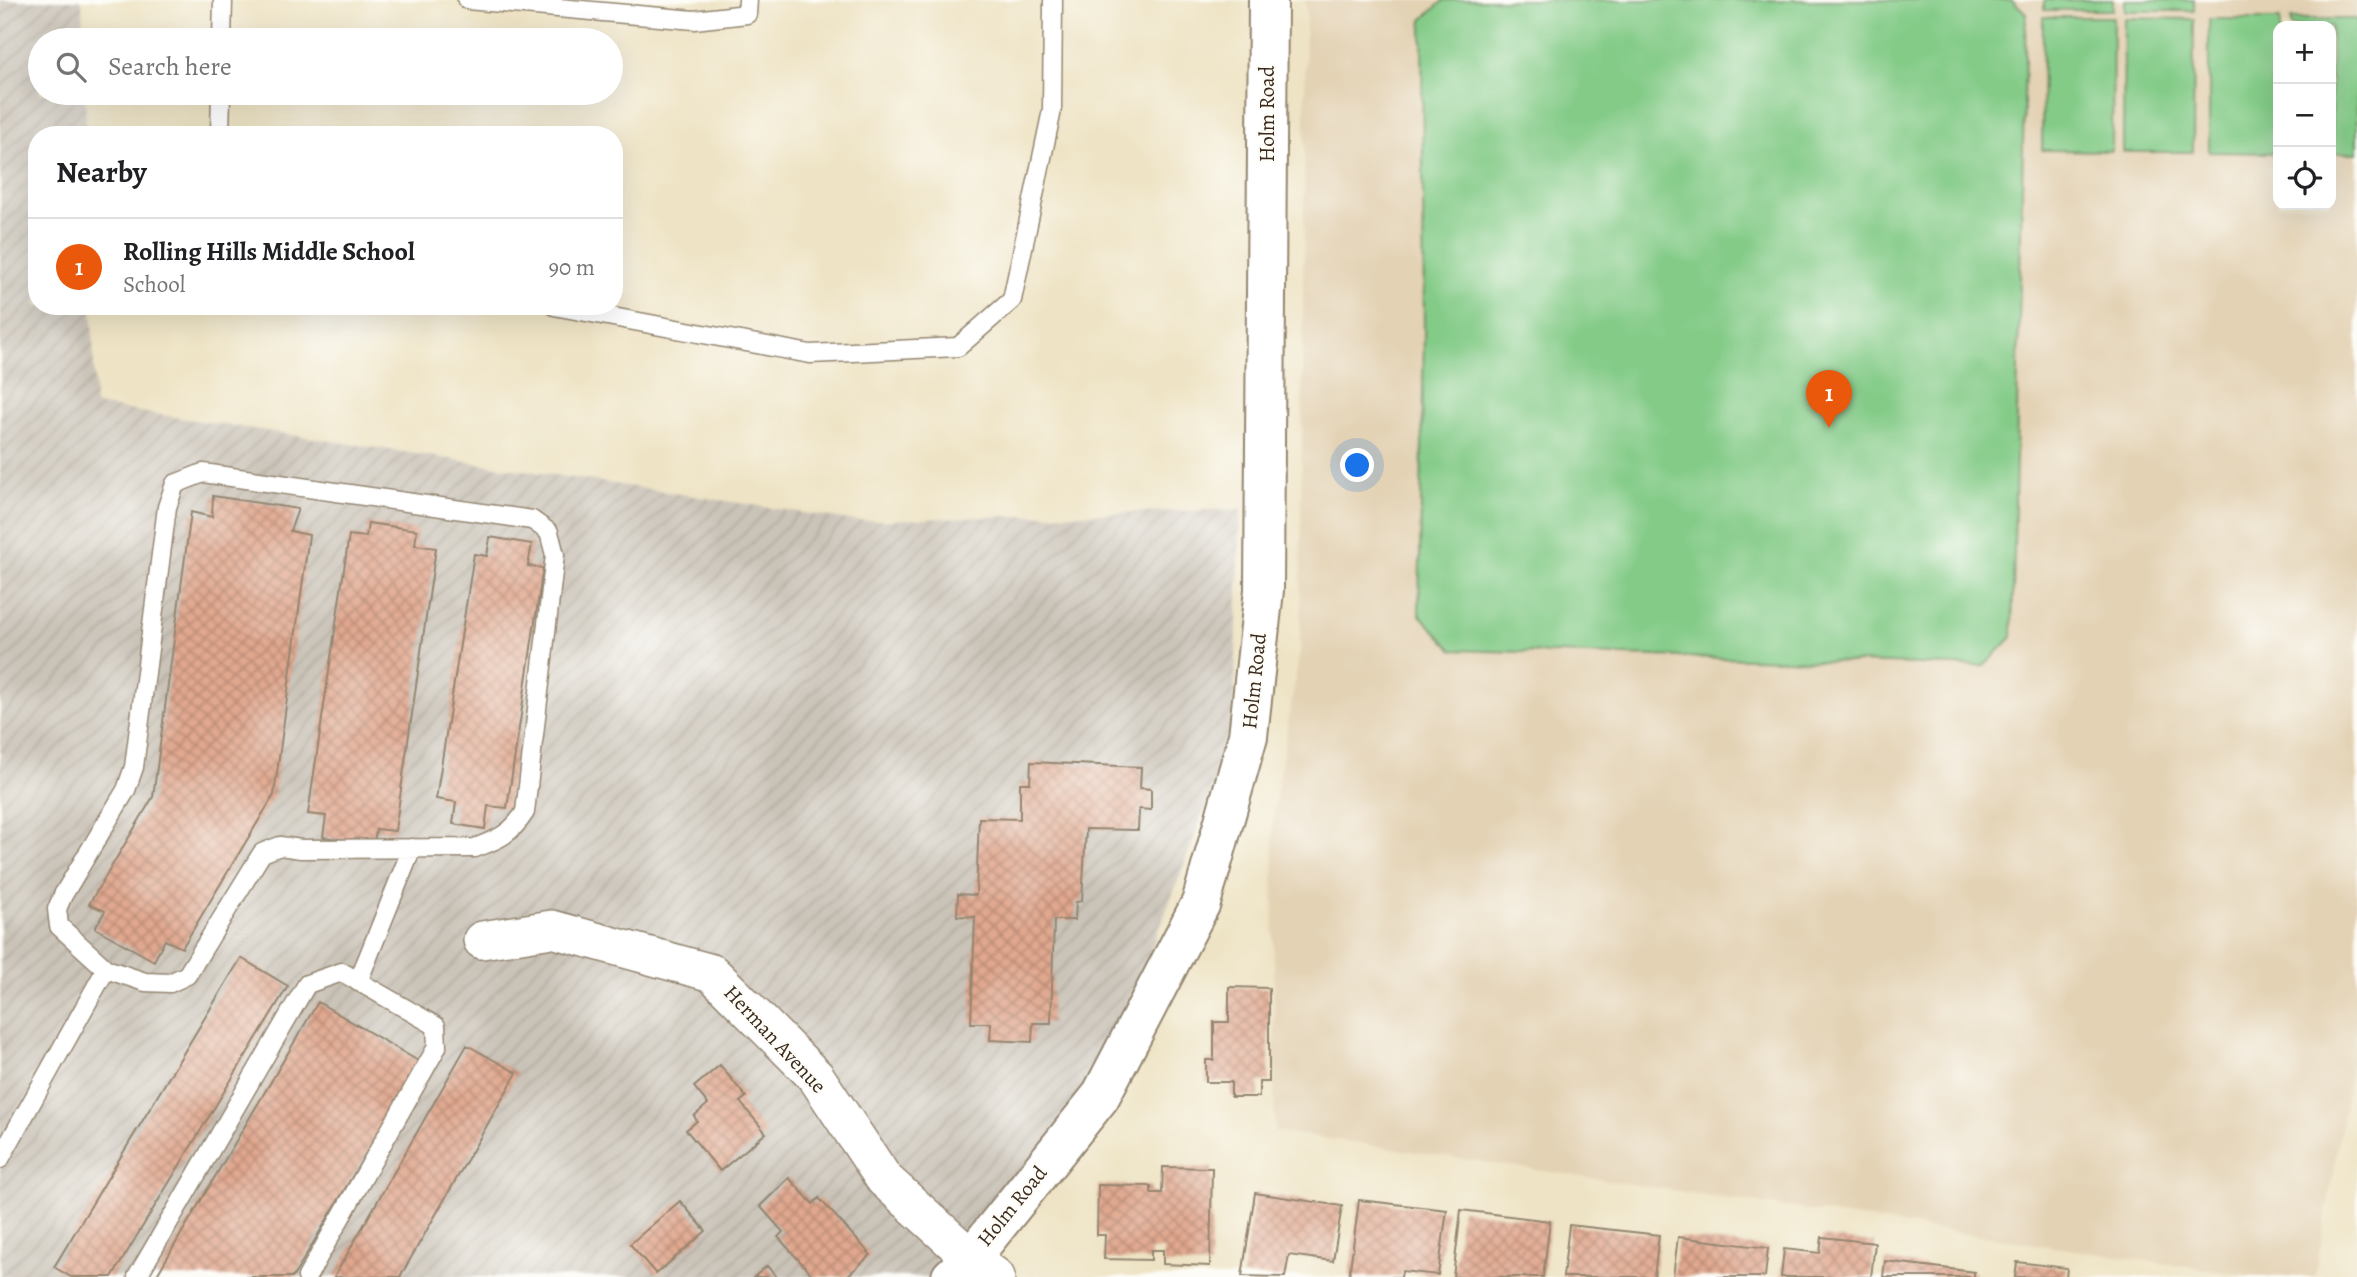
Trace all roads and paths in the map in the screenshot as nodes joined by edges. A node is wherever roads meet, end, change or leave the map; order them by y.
1 (223, 0) edge
2 (467, 0) edge
3 (748, 0) edge
4 (1053, 0) edge
5 (1268, 0) edge
6 (222, 28) edge
7 (221, 105) edge
8 (220, 126) edge
9 (602, 315) edge
10 (412, 848) junction
11 (482, 940) dead end
12 (107, 969) junction
13 (358, 982) junction
14 (0, 1159) edge
15 (973, 1271) edge
16 (136, 1277) edge
17 (307, 1277) edge

1 - 6 lane
2 - 3 lane
4 - 9 lane
5 - 15 street, Holm Road
7 - 8 lane
10 - 12 lane
10 - 12 lane
10 - 13 lane
11 - 15 street, Herman Avenue
12 - 14 lane
13 - 16 lane
13 - 17 lane

